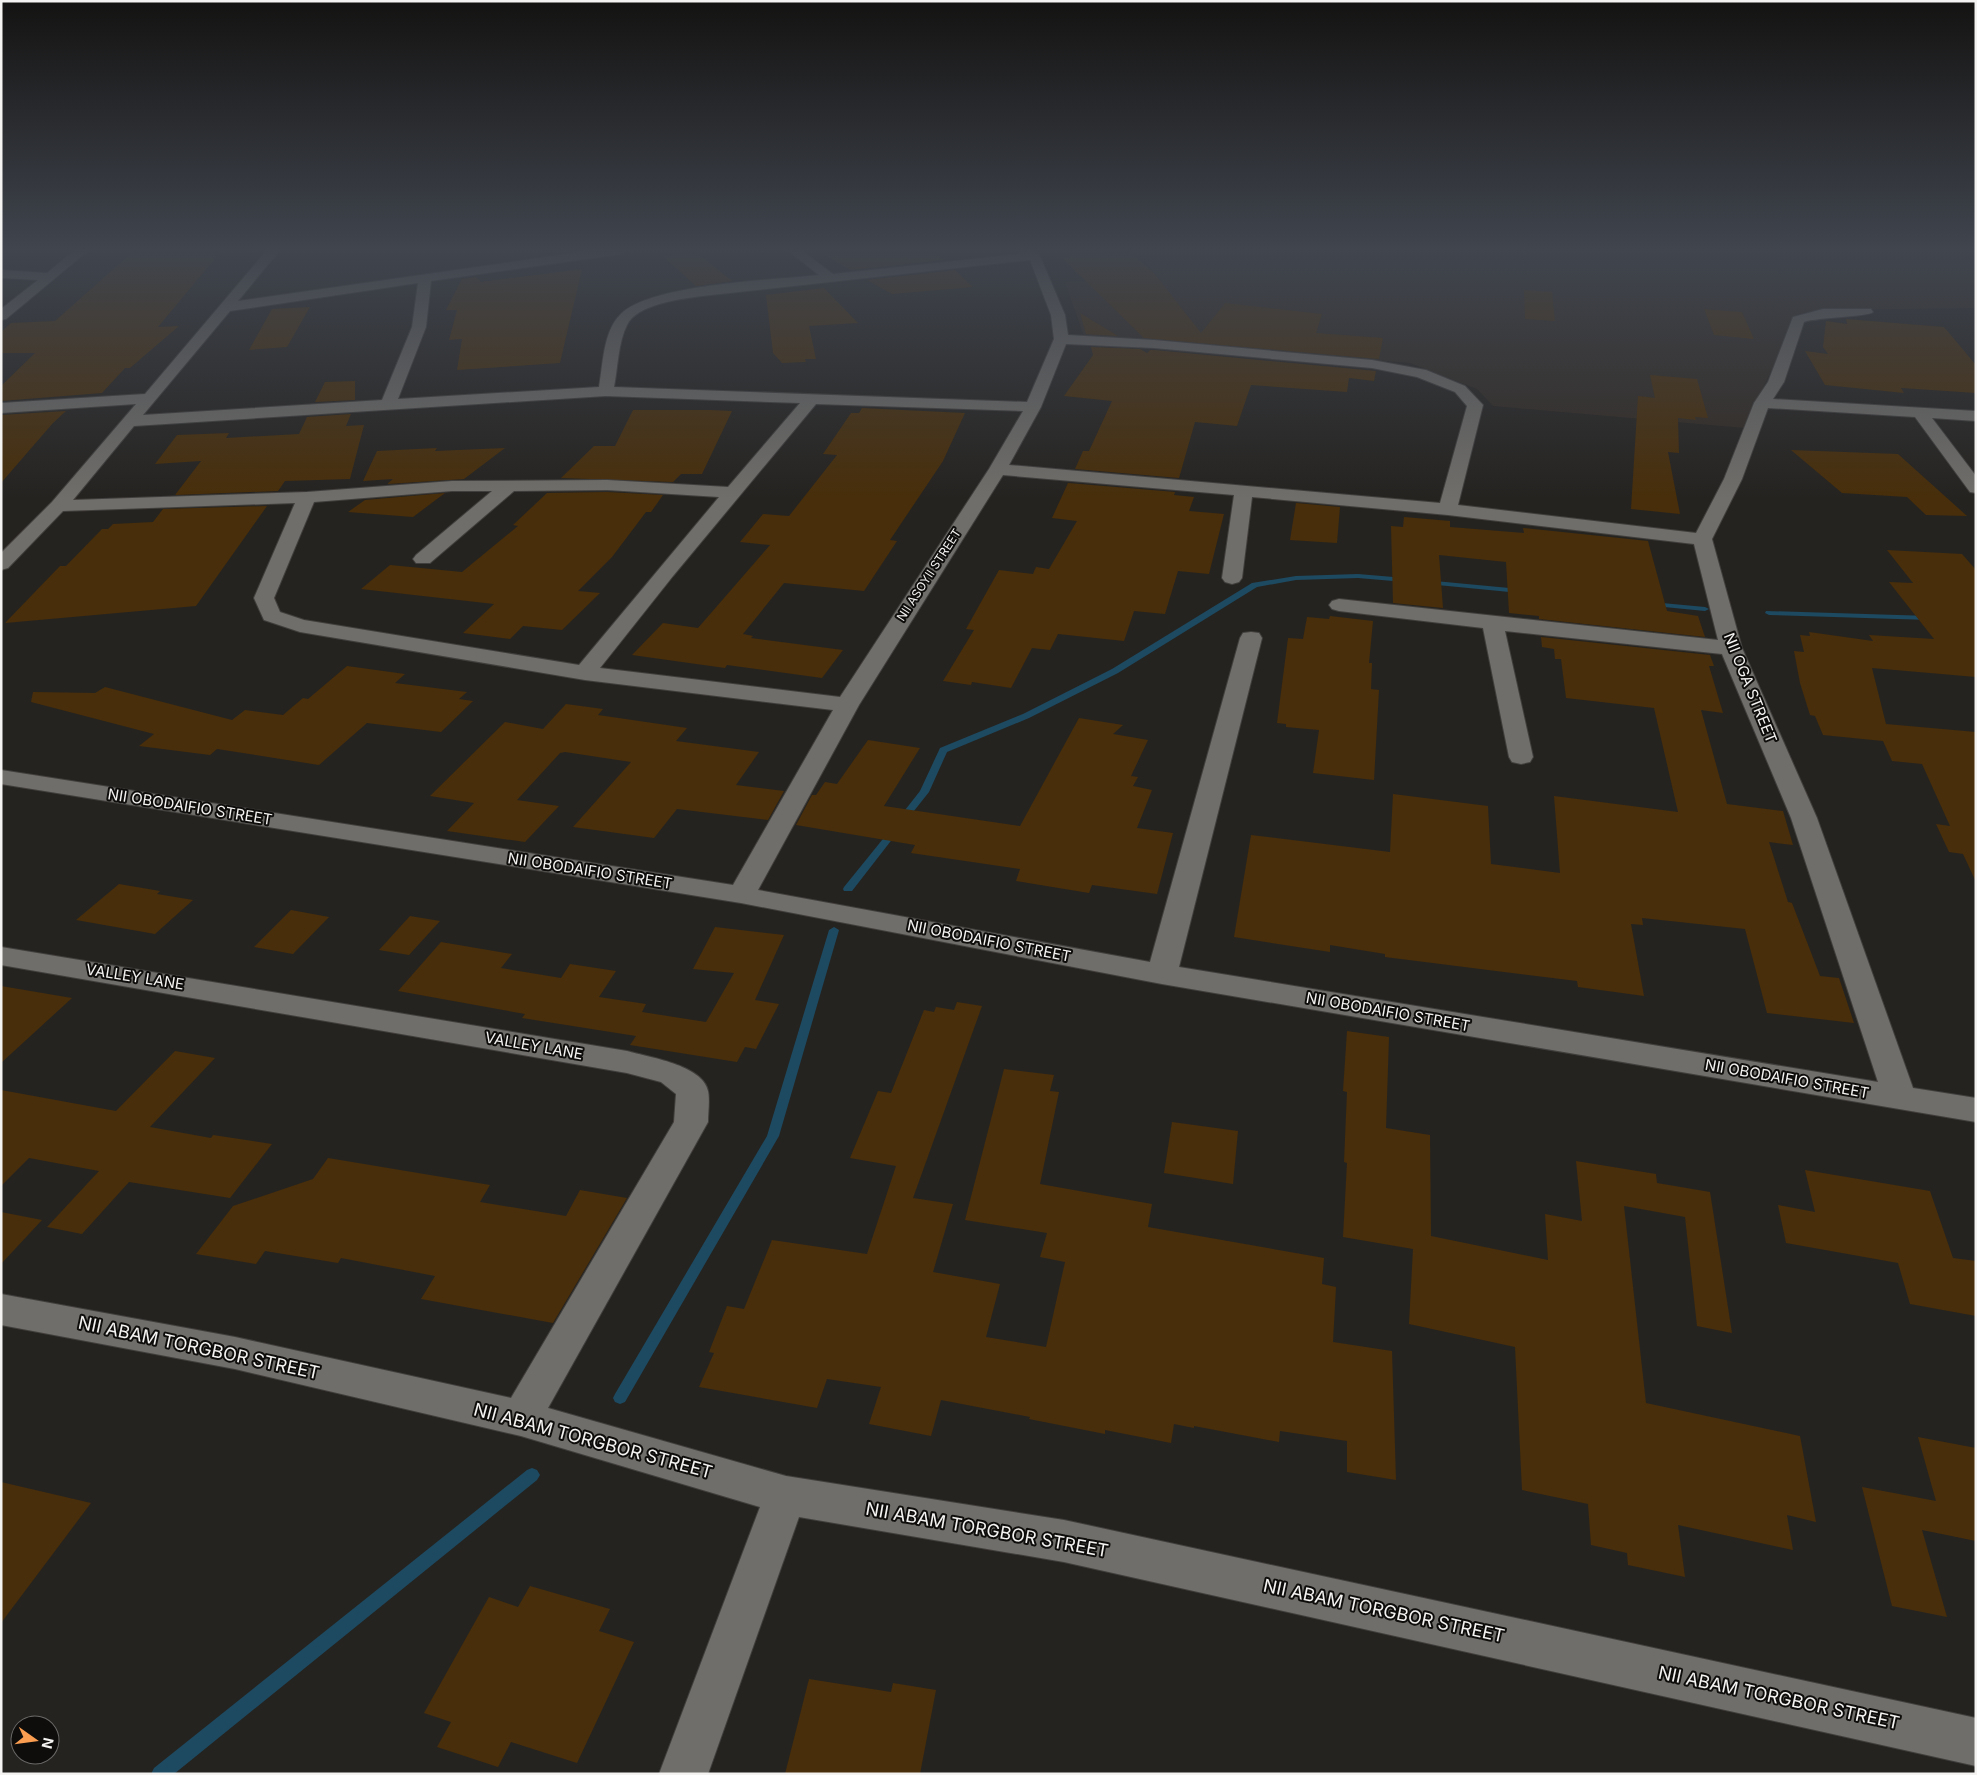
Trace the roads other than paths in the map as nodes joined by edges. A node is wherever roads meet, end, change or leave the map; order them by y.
1 (205, 333) edge
2 (417, 333) edge
3 (618, 333) edge
4 (1060, 333) edge
5 (1793, 333) edge
6 (1061, 338) junction
7 (606, 390) junction
8 (813, 397) junction
9 (148, 398) junction
10 (1762, 403) junction
11 (389, 404) junction
12 (1033, 407) junction
13 (1, 408) edge
14 (1920, 413) junction
15 (1976, 416) edge
16 (131, 421) junction
17 (998, 469) junction
18 (510, 485) junction
19 (1976, 488) edge
20 (1244, 491) junction
21 (733, 493) junction
22 (307, 498) junction
23 (58, 506) junction
24 (1448, 509) junction
25 (1702, 540) junction
26 (423, 559) dead end
27 (1, 564) edge
28 (1232, 578) dead end
29 (1339, 605) dead end
30 (1493, 623) junction
31 (1251, 638) dead end
32 (1731, 648) junction
33 (585, 673) junction
34 (846, 705) junction
35 (1521, 757) dead end
36 (1, 777) edge
37 (742, 895) junction
38 (1, 956) edge
39 (1162, 974) junction
40 (1900, 1098) junction
41 (1976, 1110) edge
42 (1, 1309) edge
43 (521, 1418) junction
44 (786, 1495) junction
45 (1976, 1742) edge
46 (683, 1774) edge

1 - 9 street
2 - 11 street
3 - 7 street
4 - 6 street
5 - 10 street
6 - 12 street, NII ASOYII STREET
6 - 24 street
7 - 8 street
7 - 11 street
8 - 12 street
8 - 21 street
9 - 13 street
9 - 16 street
10 - 14 street
10 - 25 street
11 - 16 street
12 - 17 street, NII ASOYII STREET
14 - 15 street
14 - 19 street
16 - 23 street
17 - 20 street
17 - 34 street, NII ASOYII STREET
18 - 21 street
18 - 22 street
18 - 26 street
20 - 24 street
20 - 28 street
21 - 33 street
22 - 23 street
22 - 33 street
23 - 27 street
24 - 25 street
25 - 32 street, NII OGA STREET
29 - 30 street
30 - 32 street
30 - 35 street
31 - 39 street
32 - 40 street, NII OGA STREET
33 - 34 street
34 - 37 street, NII ASOYII STREET
36 - 37 street, NII OBODAIFIO STREET
37 - 39 street, NII OBODAIFIO STREET
38 - 43 street, VALLEY LANE
39 - 40 street, NII OBODAIFIO STREET
40 - 41 street, NII OBODAIFIO STREET
42 - 43 street, NII ABAM TORGBOR STREET
43 - 44 street, NII ABAM TORGBOR STREET
44 - 45 street, NII ABAM TORGBOR STREET
44 - 46 street

